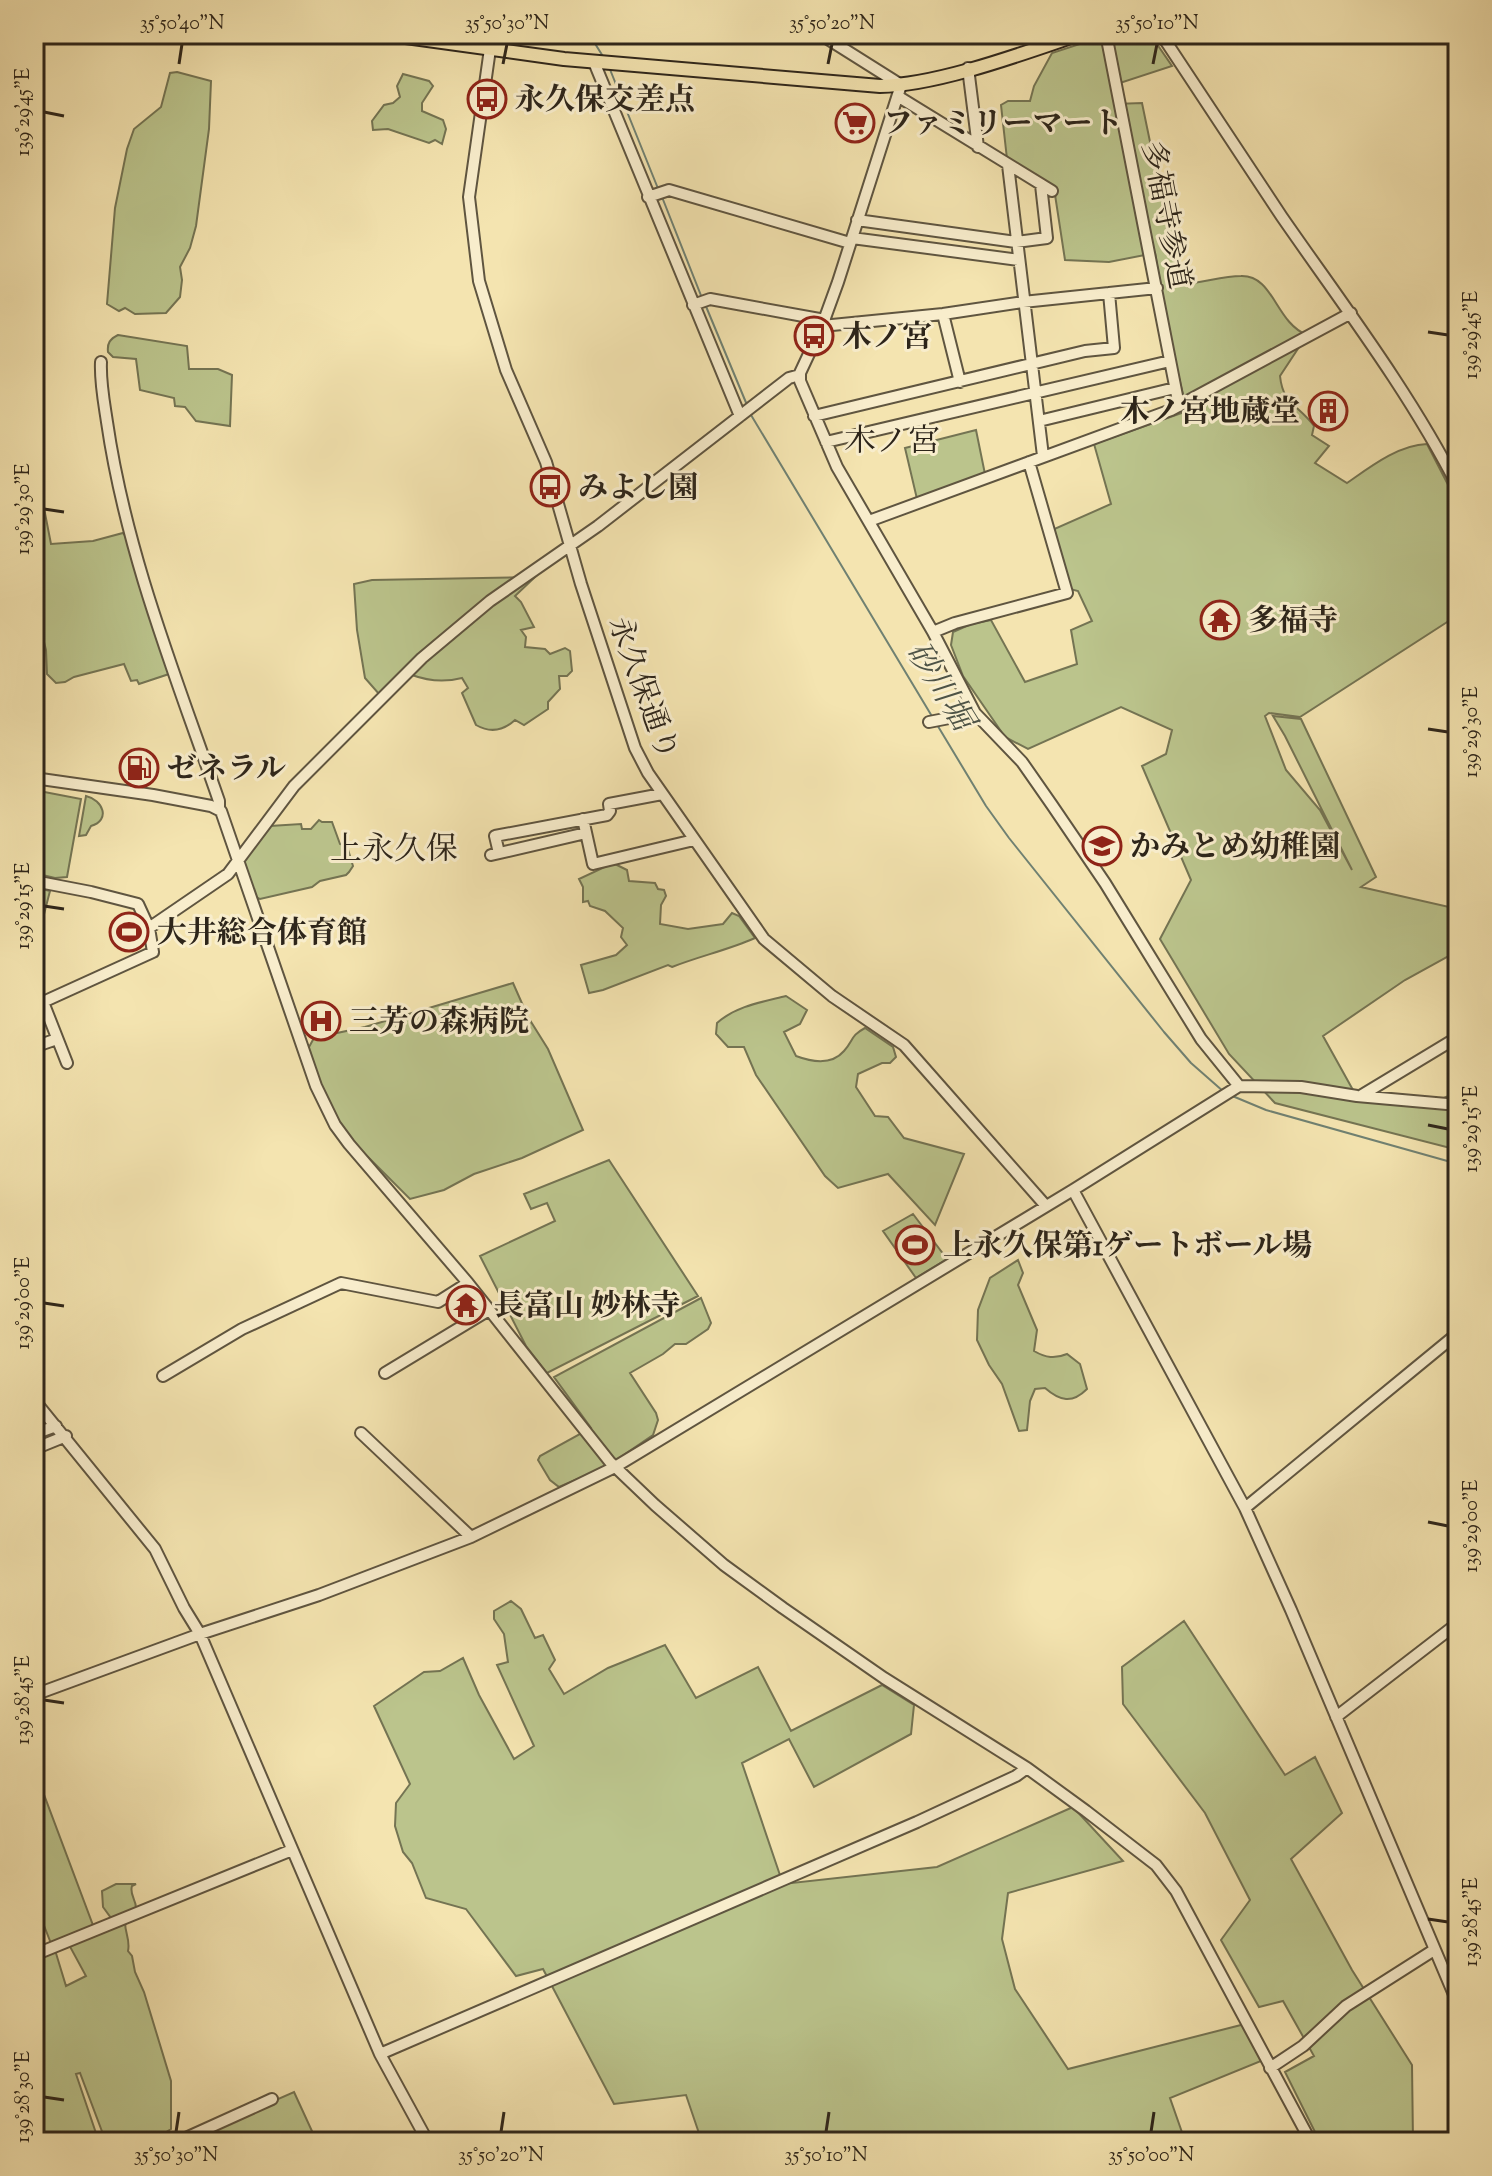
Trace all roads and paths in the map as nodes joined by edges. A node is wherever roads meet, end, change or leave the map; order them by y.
1 (384, 34) edge
2 (820, 34) edge
3 (1080, 34) edge
4 (1106, 34) edge
5 (1161, 34) edge
6 (485, 44) edge
7 (595, 62) junction
8 (968, 68) junction
9 (900, 91) junction
10 (978, 147) junction
11 (1008, 165) junction
12 (1041, 185) junction
13 (1052, 191) dead end
14 (648, 197) junction
15 (857, 220) junction
16 (935, 231) junction
17 (851, 240) junction
18 (1016, 242) junction
19 (933, 248) junction
20 (1019, 260) junction
21 (1157, 288) junction
22 (1109, 293) junction
23 (1023, 302) junction
24 (694, 305) junction
25 (1351, 313) junction
26 (943, 314) junction
27 (823, 323) junction
28 (1170, 361) junction
29 (101, 362) dead end
30 (1032, 365) junction
31 (800, 375) junction
32 (960, 382) junction
33 (1175, 388) junction
34 (1035, 393) junction
35 (1179, 406) junction
36 (741, 415) junction
37 (814, 416) junction
38 (1039, 421) junction
39 (826, 442) junction
40 (1043, 456) junction
41 (1029, 462) junction
42 (1458, 487) edge
43 (869, 521) junction
44 (571, 546) junction
45 (933, 632) junction
46 (975, 713) junction
47 (929, 722) dead end
48 (34, 778) edge
49 (662, 794) junction
50 (219, 809) junction
51 (583, 819) junction
52 (586, 833) junction
53 (694, 840) junction
54 (239, 862) junction
55 (34, 881) edge
56 (149, 928) junction
57 (38, 1001) edge
58 (1458, 1037) edge
59 (57, 1039) junction
60 (34, 1047) edge
61 (67, 1063) dead end
62 (1236, 1088) junction
63 (1362, 1095) junction
64 (1458, 1105) edge
65 (1073, 1190) junction
66 (1046, 1206) junction
67 (468, 1283) junction
68 (489, 1310) junction
69 (1458, 1333) edge
70 (385, 1373) dead end
71 (163, 1376) dead end
72 (34, 1400) edge
73 (56, 1426) junction
74 (361, 1433) dead end
75 (34, 1434) edge
76 (66, 1436) junction
77 (34, 1449) edge
78 (615, 1467) junction
79 (1245, 1508) junction
80 (471, 1537) junction
81 (1458, 1623) edge
82 (200, 1634) junction
83 (34, 1695) edge
84 (1336, 1717) junction
85 (1027, 1768) junction
86 (292, 1850) junction
87 (1434, 1950) junction
88 (34, 1955) edge
89 (1458, 2004) edge
90 (380, 2054) junction
91 (1270, 2068) junction
92 (272, 2099) dead end
93 (177, 2142) edge
94 (428, 2142) edge
95 (1311, 2142) edge

1 - 6 main road
2 - 9 street
3 - 8 main road
4 - 21 street, 多福寺参道
5 - 25 street
6 - 7 main road
6 - 44 street, 永久保通り
7 - 9 main road
7 - 14 street
8 - 9 main road
8 - 10 street
9 - 10 street
9 - 15 street
10 - 11 street
11 - 12 street
11 - 18 street
12 - 13 street
12 - 18 street
14 - 17 street
14 - 24 street
15 - 16 street
15 - 17 street
16 - 18 street
16 - 19 street
17 - 19 street
17 - 27 street
18 - 20 street
19 - 20 street
20 - 23 street
21 - 22 street
21 - 28 street, 多福寺参道
22 - 23 street
22 - 30 street
23 - 26 street
23 - 30 street
24 - 27 street
24 - 36 street
25 - 35 street
25 - 42 street
26 - 27 street
26 - 32 street
27 - 31 street
28 - 33 street, 多福寺参道
28 - 34 street
29 - 50 street
30 - 32 street
30 - 34 street
31 - 36 street
31 - 37 street
32 - 37 street
33 - 35 street, 多福寺参道
33 - 38 street
34 - 38 street
34 - 39 street
35 - 40 street
36 - 44 street
37 - 39 street
38 - 40 street
39 - 43 street
40 - 41 street
41 - 43 street
41 - 45 street
43 - 45 street
44 - 49 street, 永久保通り
44 - 54 street
45 - 46 street
46 - 47 street
46 - 62 street
48 - 50 street
49 - 51 street
49 - 53 street, 永久保通り
50 - 54 street
51 - 52 street
51 - 52 street
52 - 53 street
53 - 66 street, 永久保通り
54 - 56 street
54 - 67 street
55 - 56 street
56 - 57 street
57 - 59 street
58 - 63 street
59 - 60 street
59 - 61 street
62 - 63 street
62 - 65 street
63 - 64 street
65 - 66 street
65 - 79 street
66 - 78 street
67 - 68 street
67 - 71 street
68 - 70 street
68 - 78 street
69 - 79 street
72 - 73 street
73 - 75 street
73 - 76 street
74 - 80 street
76 - 77 street
76 - 82 street
78 - 80 street
78 - 85 street
79 - 84 street
80 - 82 street
81 - 84 street
82 - 83 street
82 - 86 street
84 - 87 street
85 - 90 street
85 - 91 street
86 - 88 street
86 - 90 street
87 - 89 street
87 - 91 street
90 - 94 street
91 - 95 street
92 - 93 street

